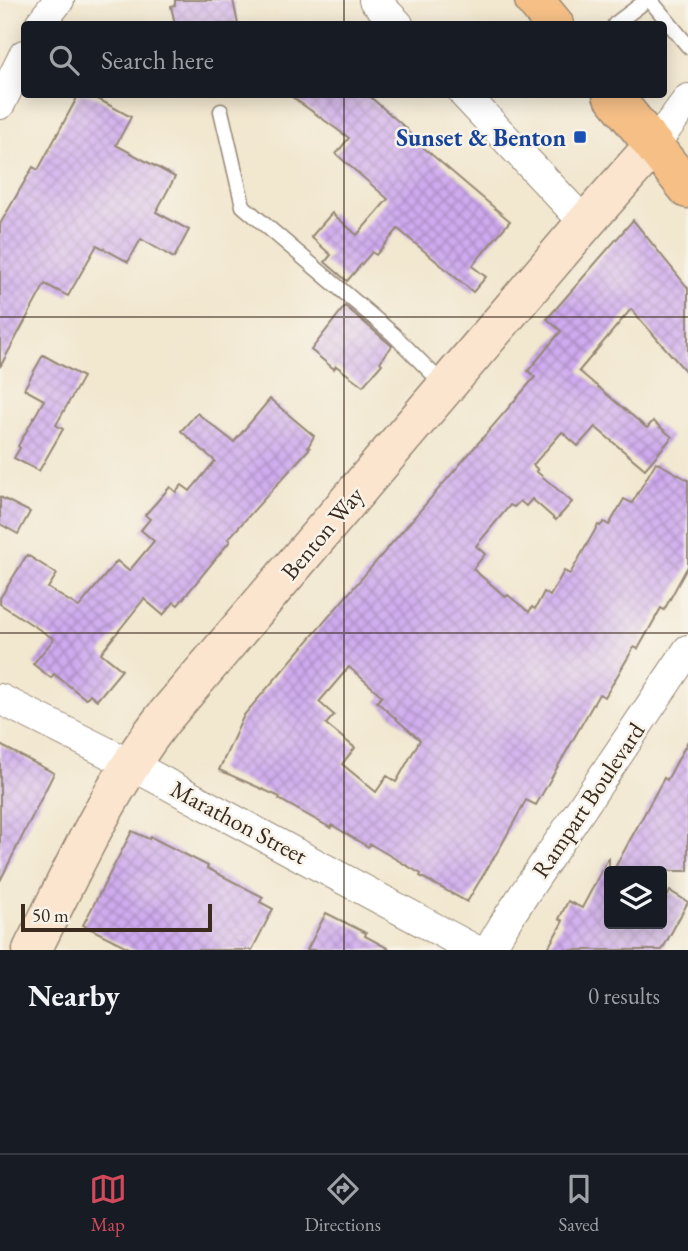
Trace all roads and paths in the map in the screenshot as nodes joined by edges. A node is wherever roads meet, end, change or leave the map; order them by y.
1 (59, 0) edge
2 (374, 0) edge
3 (534, 0) edge
4 (648, 0) edge
5 (42, 21) edge
6 (395, 21) edge
7 (552, 21) edge
8 (619, 21) edge
9 (666, 21) edge
10 (667, 22) edge
11 (688, 46) edge
12 (21, 61) edge
13 (468, 98) edge
14 (615, 98) edge
15 (688, 99) edge
16 (0, 104) edge
17 (221, 111) dead end
18 (654, 145) junction
19 (688, 189) edge
20 (585, 223) junction
21 (446, 387) junction
22 (688, 650) edge
23 (0, 699) edge
24 (130, 764) junction
25 (32, 950) edge
26 (475, 950) edge
27 (489, 950) edge

1 - 5 street
2 - 6 street
3 - 7 main road
4 - 8 lane
4 - 9 lane
10 - 11 lane
12 - 16 street
13 - 20 street
14 - 18 main road
15 - 18 street
17 - 21 lane
18 - 19 main road
18 - 20 street, Benton Way
20 - 21 street, Benton Way
21 - 24 street, Benton Way
22 - 27 street, Rampart Boulevard
23 - 24 street, Marathon Street
24 - 25 street, Benton Way
24 - 26 street, Marathon Street

